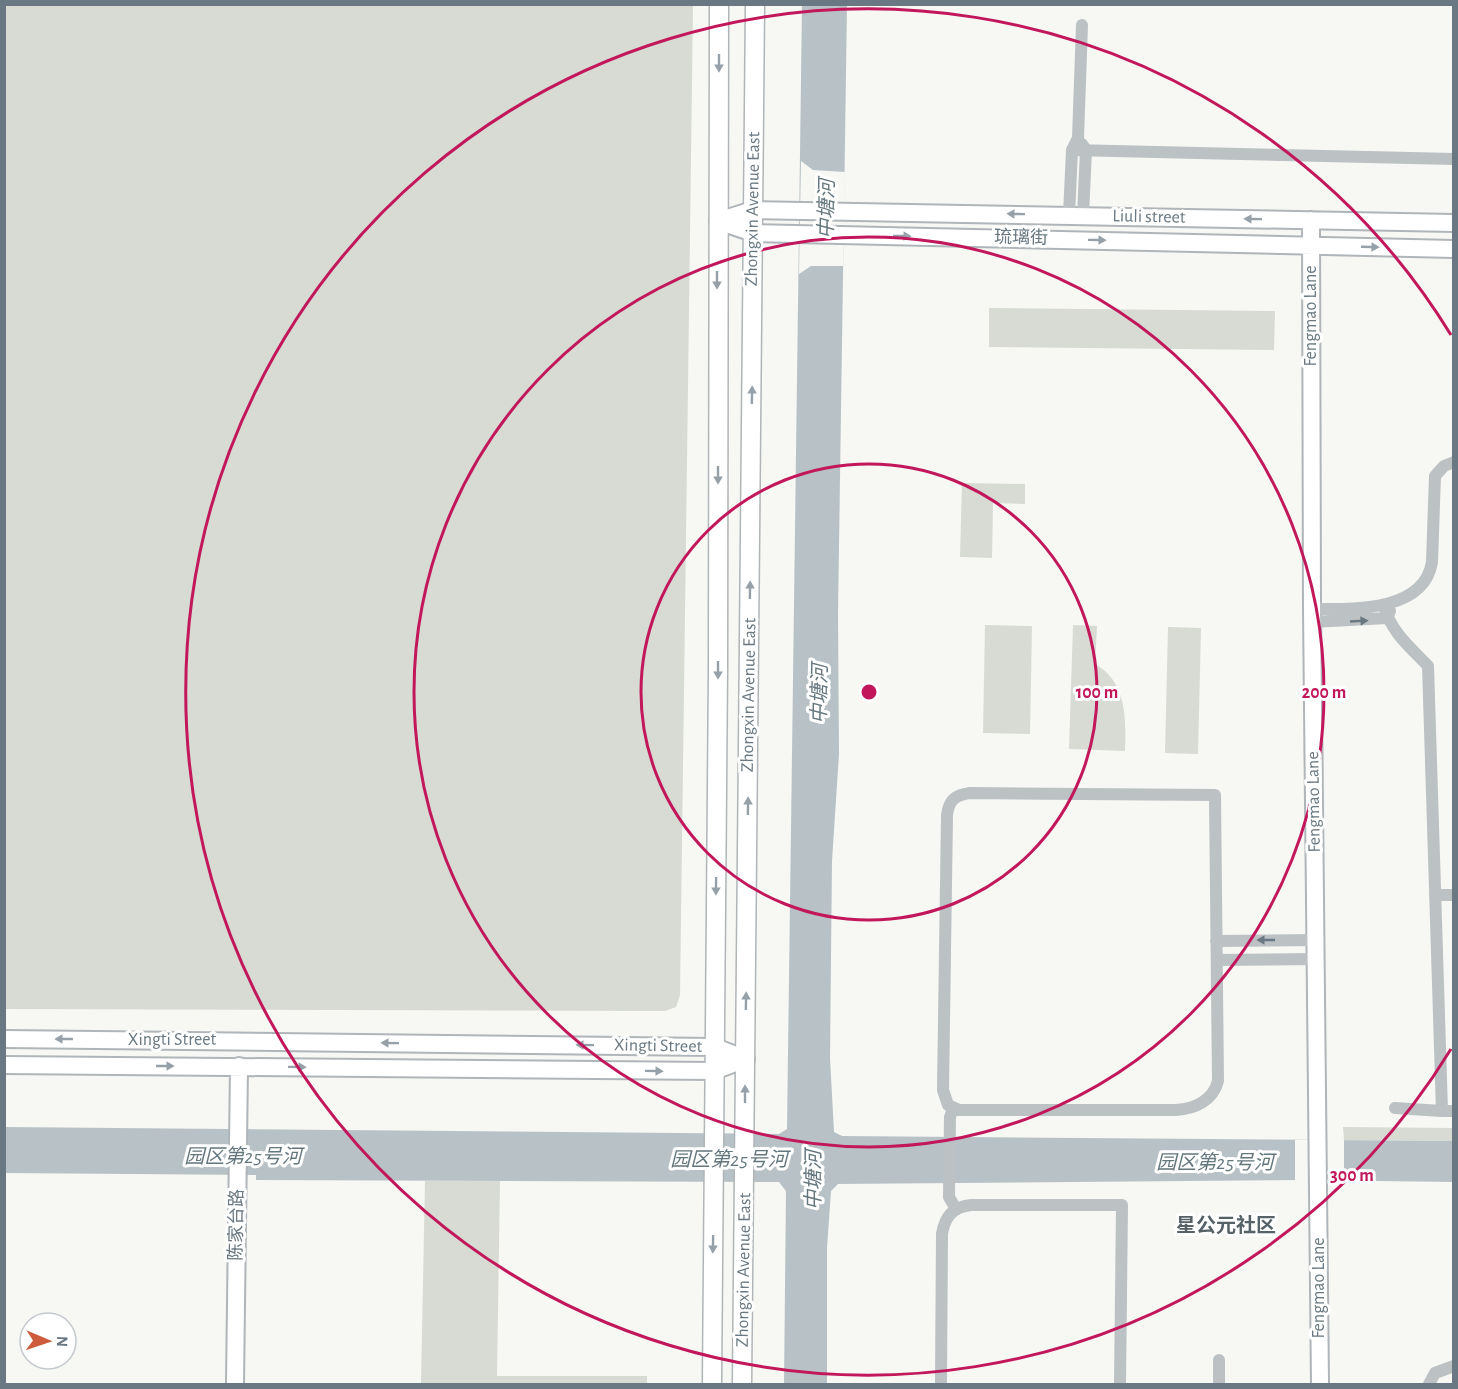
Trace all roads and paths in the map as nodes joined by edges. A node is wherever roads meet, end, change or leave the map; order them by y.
1 (719, 4) edge
2 (755, 4) edge
3 (1082, 25) dead end
4 (1078, 138) junction
5 (1072, 150) junction
6 (1086, 150) junction
7 (1454, 159) edge
8 (753, 210) junction
9 (1076, 215) junction
10 (1311, 220) junction
11 (718, 221) junction
12 (1454, 224) edge
13 (753, 233) junction
14 (1311, 245) junction
15 (1454, 249) edge
16 (1454, 462) edge
17 (1389, 608) junction
18 (1312, 616) junction
19 (1436, 895) junction
20 (1454, 895) edge
21 (1316, 940) junction
22 (1216, 941) junction
23 (1316, 959) junction
24 (1217, 960) junction
25 (4, 1039) edge
26 (715, 1047) junction
27 (746, 1059) junction
28 (4, 1065) edge
29 (239, 1066) junction
30 (1447, 1068) edge
31 (714, 1071) junction
32 (1395, 1108) dead end
33 (953, 1109) junction
34 (1448, 1111) edge
35 (956, 1209) junction
36 (1219, 1360) dead end
37 (1454, 1366) edge
38 (235, 1384) edge
39 (712, 1384) edge
40 (742, 1384) edge
41 (941, 1384) edge
42 (1120, 1384) edge
43 (1219, 1384) edge
44 (1320, 1384) edge
45 (1429, 1384) edge

1 -> 11 main road, Zhongxin Avenue East
2 - 8 main road, Zhongxin Avenue East
3 - 4 street
4 - 5 street
4 - 6 street
5 - 6 street
5 - 9 street
6 - 7 street
6 - 9 street
9 -> 8 street, Liuli street
8 - 11 street
8 - 13 main road, Zhongxin Avenue East
10 -> 9 street, Liuli street
10 - 12 street, Liuli street
10 - 14 street, Fengmao Lane
11 - 13 street, 琉璃街
11 -> 26 main road, Zhongxin Avenue East
13 -> 14 street, 琉璃街
27 -> 13 main road, Zhongxin Avenue East
14 -> 15 street, 琉璃街
14 - 18 street, Fengmao Lane
16 - 17 street
17 - 18 street
17 - 19 street
18 - 21 street, Fengmao Lane
19 - 20 street
19 - 30 street
21 -> 22 street
21 - 23 street, Fengmao Lane
22 - 24 street
22 - 33 street
23 - 24 street
23 - 44 street, Fengmao Lane
24 - 33 street
26 -> 25 street, Xingti Street
26 - 27 street, Xingti Street
26 - 31 main road, Zhongxin Avenue East
27 - 31 street, Xingti Street
40 -> 27 main road, Zhongxin Avenue East
28 -> 29 street, Xingti Street
29 -> 31 street, Xingti Street
29 - 38 street, 陈家台路
30 - 34 street
31 -> 39 main road, Zhongxin Avenue East
32 - 34 street
33 - 35 street
35 - 41 street
35 - 42 street
36 - 43 street
37 - 45 street

